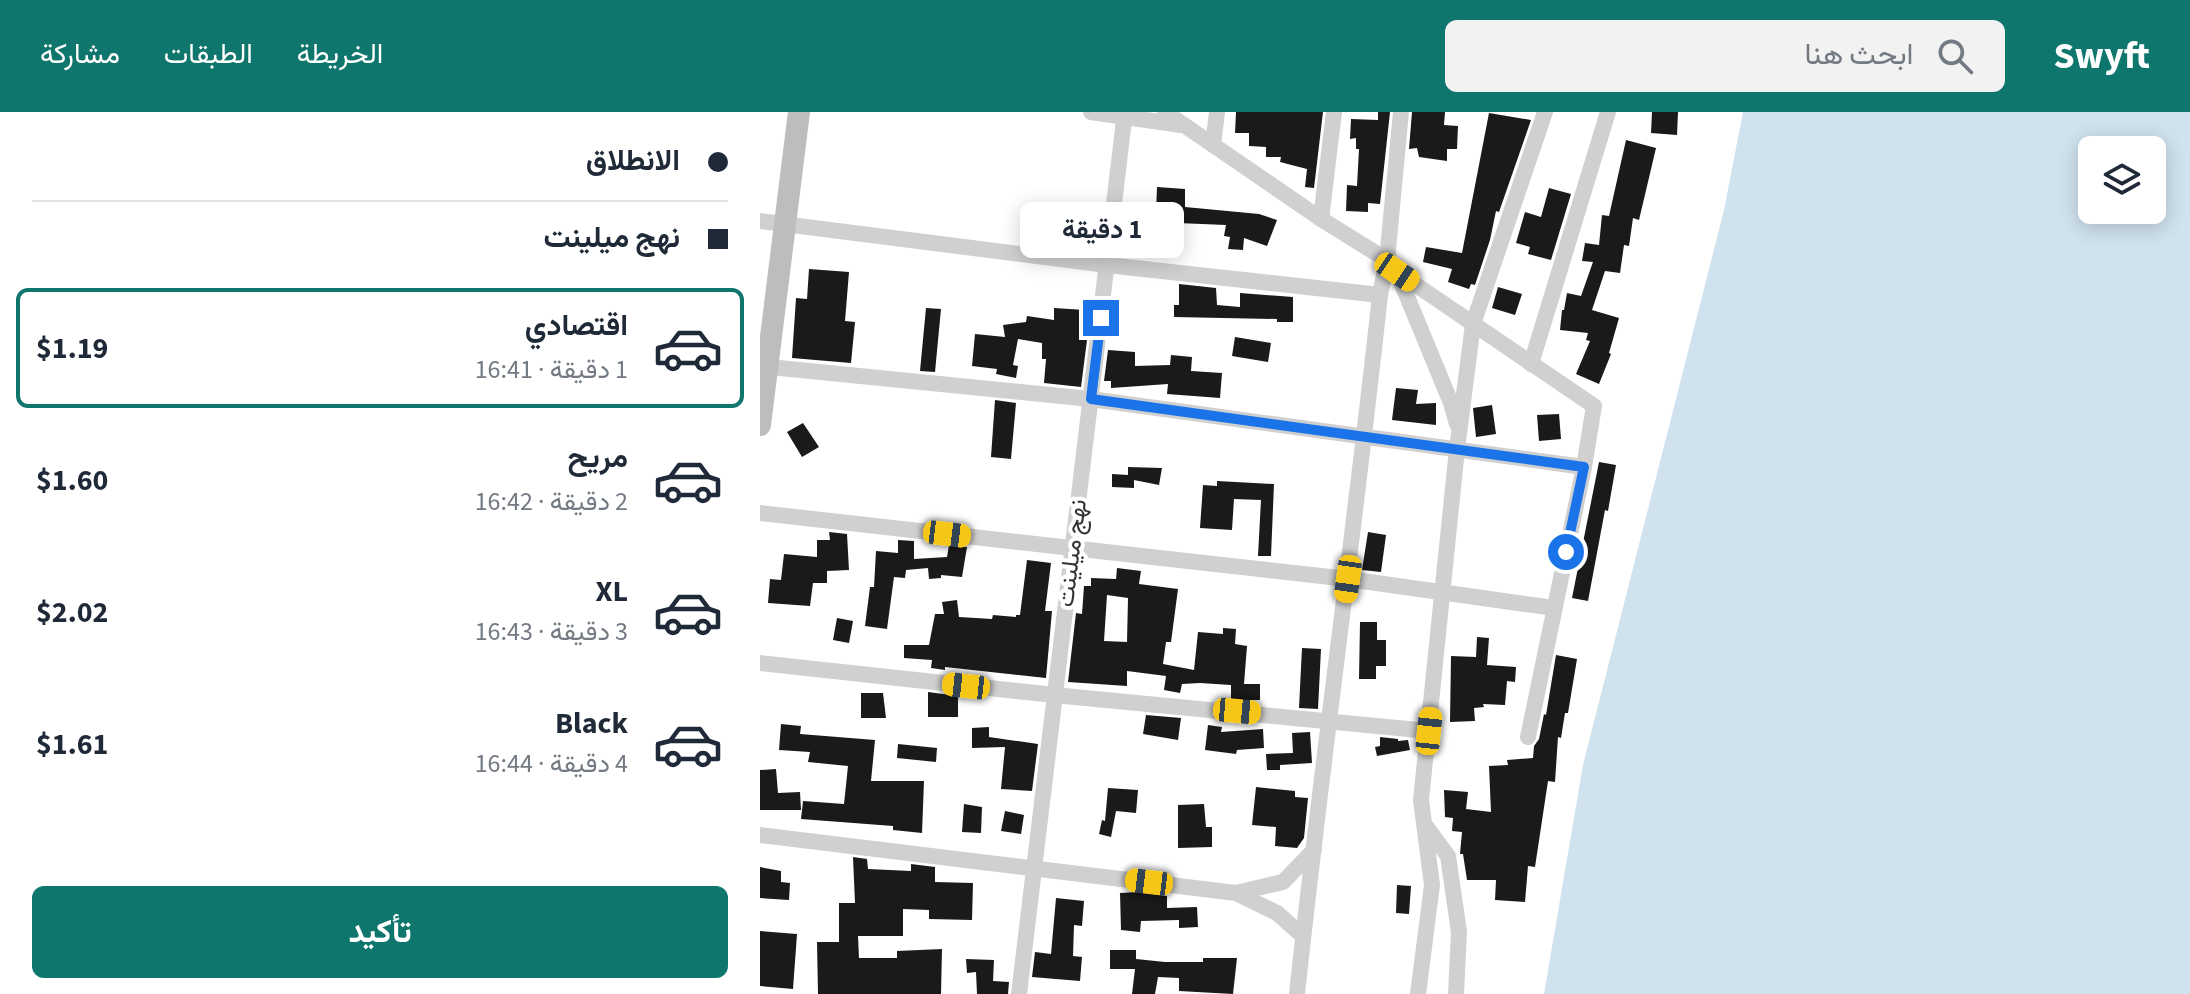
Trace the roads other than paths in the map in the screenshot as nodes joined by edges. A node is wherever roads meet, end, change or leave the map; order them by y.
1 (799, 112) edge
2 (1091, 112) edge
3 (1165, 112) edge
4 (1217, 112) edge
5 (1334, 112) edge
6 (1401, 112) edge
7 (1545, 112) edge
8 (1608, 112) edge
9 (1124, 114) edge
10 (1185, 126) junction
11 (1213, 145) junction
12 (1321, 219) junction
13 (760, 221) edge
14 (786, 224) junction
15 (1107, 265) junction
16 (1392, 266) junction
17 (1380, 295) junction
18 (1473, 324) junction
19 (1531, 364) junction
20 (763, 366) edge
21 (1091, 399) junction
22 (760, 425) edge
23 (1365, 435) junction
24 (1458, 441) junction
25 (1584, 467) junction
26 (760, 513) edge
27 (1072, 548) junction
28 (1348, 579) junction
29 (1442, 593) junction
30 (1554, 608) junction
31 (760, 663) edge
32 (1054, 695) junction
33 (1328, 719) junction
34 (1429, 731) junction
35 (1528, 737) dead end
36 (1424, 823) junction
37 (760, 835) edge
38 (1314, 850) junction
39 (1033, 868) junction
40 (1236, 893) junction
41 (1303, 936) junction
42 (1019, 994) edge
43 (1297, 994) edge
44 (1418, 994) edge
45 (1456, 994) edge

1 - 14 main road
2 - 9 street
3 - 10 street
4 - 11 street
5 - 12 street
6 - 16 street
7 - 18 street
8 - 19 street
9 - 10 street
9 - 15 street, نهج ميلينت
10 - 11 street
11 - 12 street
12 - 16 street
13 - 14 street
14 - 15 street
14 - 20 main road
15 - 17 street
15 - 21 street, نهج ميلينت
16 - 17 street
16 - 18 street
16 - 24 street
17 - 23 street
18 - 19 street
18 - 24 street
19 - 25 street
20 - 21 street
20 - 22 main road
21 - 23 street
21 - 27 street, نهج ميلينت
23 - 24 street
23 - 28 street
24 - 25 street
24 - 29 street
25 - 30 street
26 - 27 street
27 - 28 street
27 - 32 street, نهج ميلينت
28 - 29 street
28 - 33 street
29 - 30 street
29 - 34 street
30 - 35 street
31 - 32 street
32 - 33 street
32 - 39 street, نهج ميلينت
33 - 34 street
33 - 38 street
34 - 36 street
36 - 44 street
36 - 45 street
37 - 39 street
38 - 40 street
38 - 41 street
39 - 40 street
39 - 42 street, نهج ميلينت
40 - 41 street
41 - 43 street

